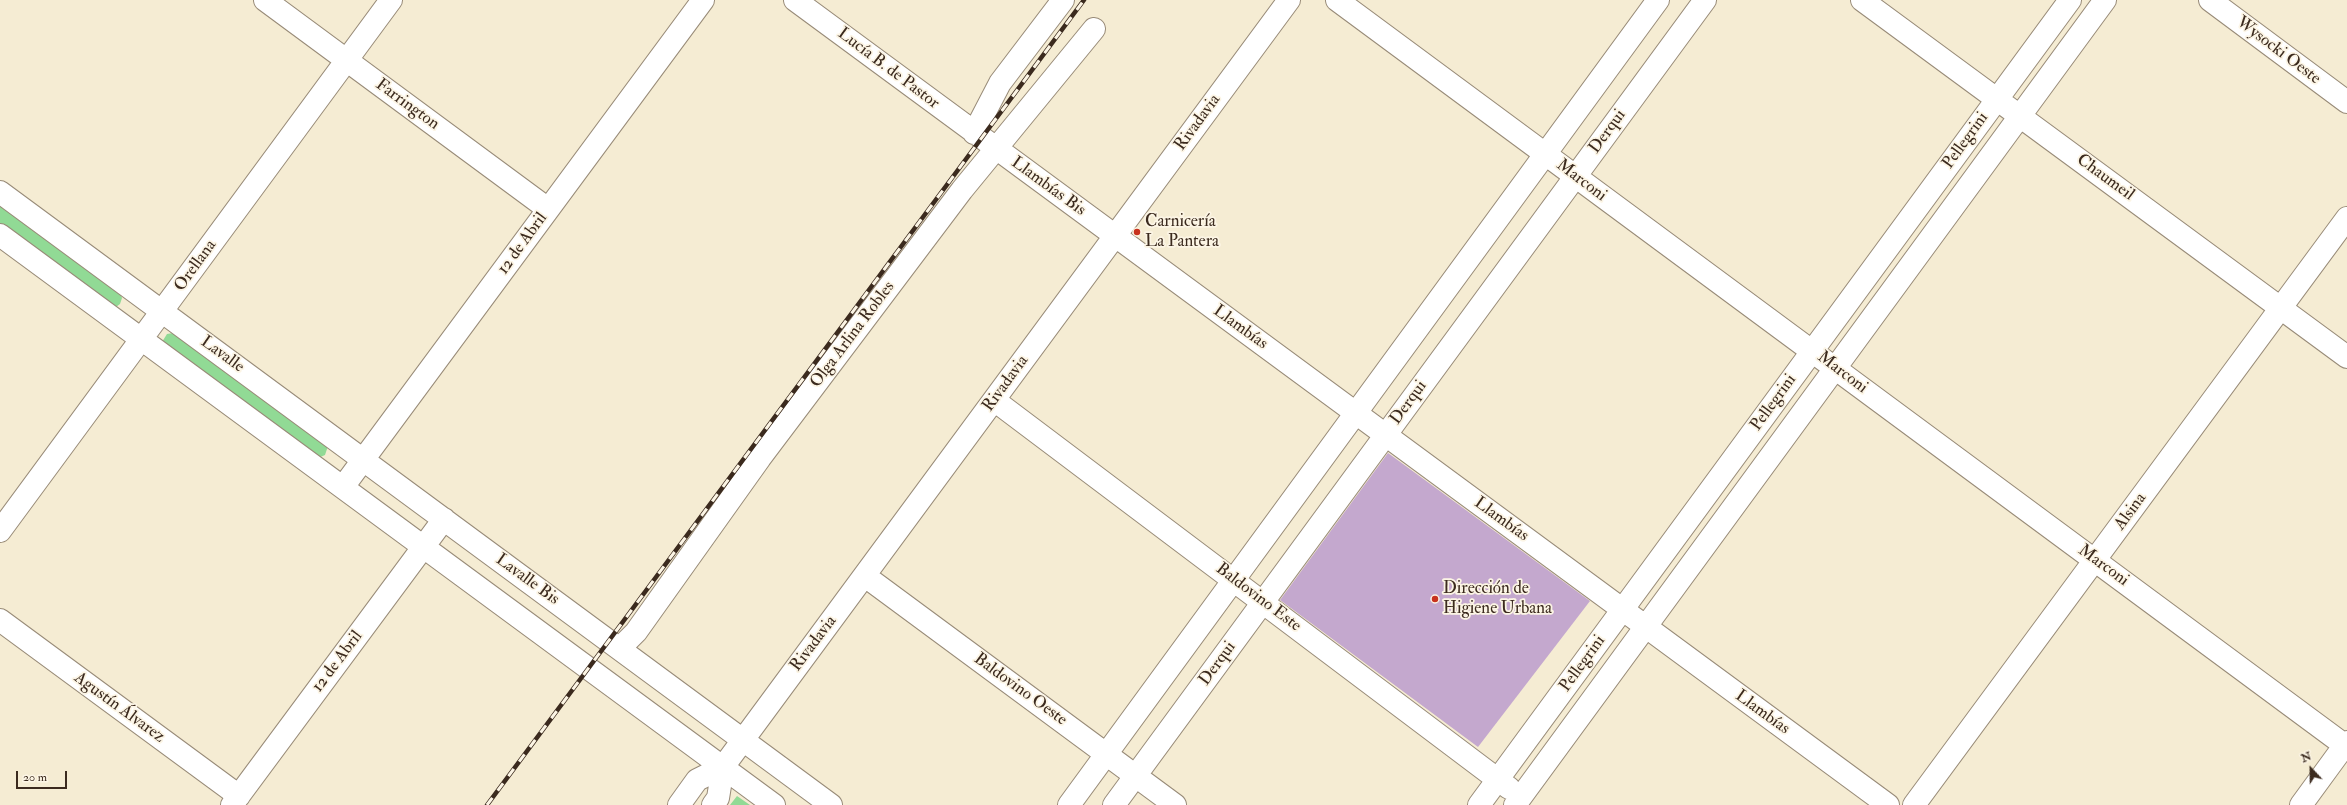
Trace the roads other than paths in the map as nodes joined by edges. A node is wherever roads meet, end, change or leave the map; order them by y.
1 (265, 0) edge
2 (391, 0) edge
3 (703, 0) edge
4 (795, 0) edge
5 (1063, 0) edge
6 (1289, 0) edge
7 (1337, 0) edge
8 (1658, 0) edge
9 (1705, 0) edge
10 (1862, 0) edge
11 (2070, 0) edge
12 (2105, 0) edge
13 (2210, 0) edge
14 (1094, 29) dead end
15 (347, 60) junction
16 (1997, 99) junction
17 (2347, 102) edge
18 (2020, 116) junction
19 (983, 140) junction
20 (1545, 154) junction
21 (1575, 176) junction
22 (0, 192) edge
23 (548, 209) junction
24 (2347, 218) edge
25 (0, 235) edge
26 (1115, 236) junction
27 (2281, 308) junction
28 (162, 311) junction
29 (142, 339) junction
30 (1812, 351) junction
31 (2347, 357) edge
32 (1835, 368) junction
33 (994, 400) junction
34 (1356, 413) junction
35 (1386, 435) junction
36 (363, 460) junction
37 (343, 487) junction
38 (444, 519) junction
39 (0, 531) edge
40 (424, 546) junction
41 (2095, 560) junction
42 (864, 576) junction
43 (1234, 580) junction
44 (1263, 602) junction
45 (1622, 610) junction
46 (0, 620) edge
47 (1646, 627) junction
48 (615, 644) junction
49 (743, 740) junction
50 (2346, 744) edge
51 (1106, 754) junction
52 (723, 767) junction
53 (1135, 776) junction
54 (1498, 779) junction
55 (235, 800) edge
56 (1518, 801) edge
57 (679, 805) edge
58 (713, 805) edge
59 (774, 805) edge
60 (831, 805) edge
61 (1069, 805) edge
62 (1114, 805) edge
63 (1175, 805) edge
64 (1479, 805) edge
65 (1888, 805) edge
66 (1914, 805) edge
67 (2301, 805) edge

1 - 15 street, Farrington
2 - 15 street, Orellana
3 - 23 street, 12 de Abril
4 - 19 street, Lucía B. de Pastor
5 - 19 street, Olga Arlina Robles
6 - 26 street, Rivadavia
7 - 20 street, Marconi
8 - 20 street
9 - 21 street, Derqui
10 - 16 street, Chaumeil
11 - 16 street, Pellegrini
12 - 18 street, Pellegrini
13 - 17 street, Wysocki Oeste
14 - 19 street, Olga Arlina Robles
15 - 23 street, Farrington
15 - 28 street, Orellana
16 - 18 street, Chaumeil
16 - 30 street, Pellegrini
18 - 27 street, Chaumeil
18 - 32 street, Pellegrini
19 - 26 street, Llambías Bis
19 - 48 street, Olga Arlina Robles
20 - 21 street, Marconi
20 - 34 street
21 - 30 street, Marconi
21 - 35 street, Derqui
22 - 28 street, Lavalle
23 - 36 street, 12 de Abril
24 - 27 street, Alsina
25 - 29 street, Lavalle
26 - 33 street, Rivadavia
26 - 34 street, Llambías
27 - 31 street, Chaumeil
27 - 41 street, Alsina
28 - 29 street, Orellana
28 - 36 street, Lavalle
29 - 37 street, Lavalle
29 - 39 street, Orellana
30 - 32 street, Marconi
30 - 45 street, Pellegrini
32 - 41 street, Marconi
32 - 47 street, Pellegrini
33 - 42 street, Rivadavia
33 - 43 street, Baldovino Este
34 - 35 street, Llambías
34 - 43 street
35 - 44 street, Derqui
35 - 45 street, Llambías
36 - 37 street, 12 de Abril
36 - 38 street, Lavalle
37 - 40 street, Lavalle
38 - 40 street, 12 de Abril
38 - 48 street, Lavalle Bis
40 - 52 street, Lavalle Bis
40 - 55 street, 12 de Abril
41 - 50 street, Marconi
41 - 66 street, Alsina
42 - 49 street, Rivadavia
42 - 51 street, Baldovino Oeste
43 - 44 street, Baldovino Este
43 - 51 street
44 - 53 street, Derqui
44 - 54 street, Baldovino Este
45 - 47 street, Llambías
45 - 54 street, Pellegrini
46 - 55 street, Agustín Álvarez
47 - 56 street, Pellegrini
47 - 65 street, Llambías
48 - 49 street, Lavalle Bis
49 - 52 street, Rivadavia
49 - 60 street, Lavalle Bis
50 - 67 street
51 - 53 street, Baldovino Oeste
51 - 61 street
52 - 57 street, Rivadavia
52 - 58 street, Rivadavia
52 - 59 street, Lavalle Bis
53 - 62 street, Derqui
53 - 63 street, Baldovino Oeste
54 - 56 street, Baldovino Este
54 - 64 street, Pellegrini

